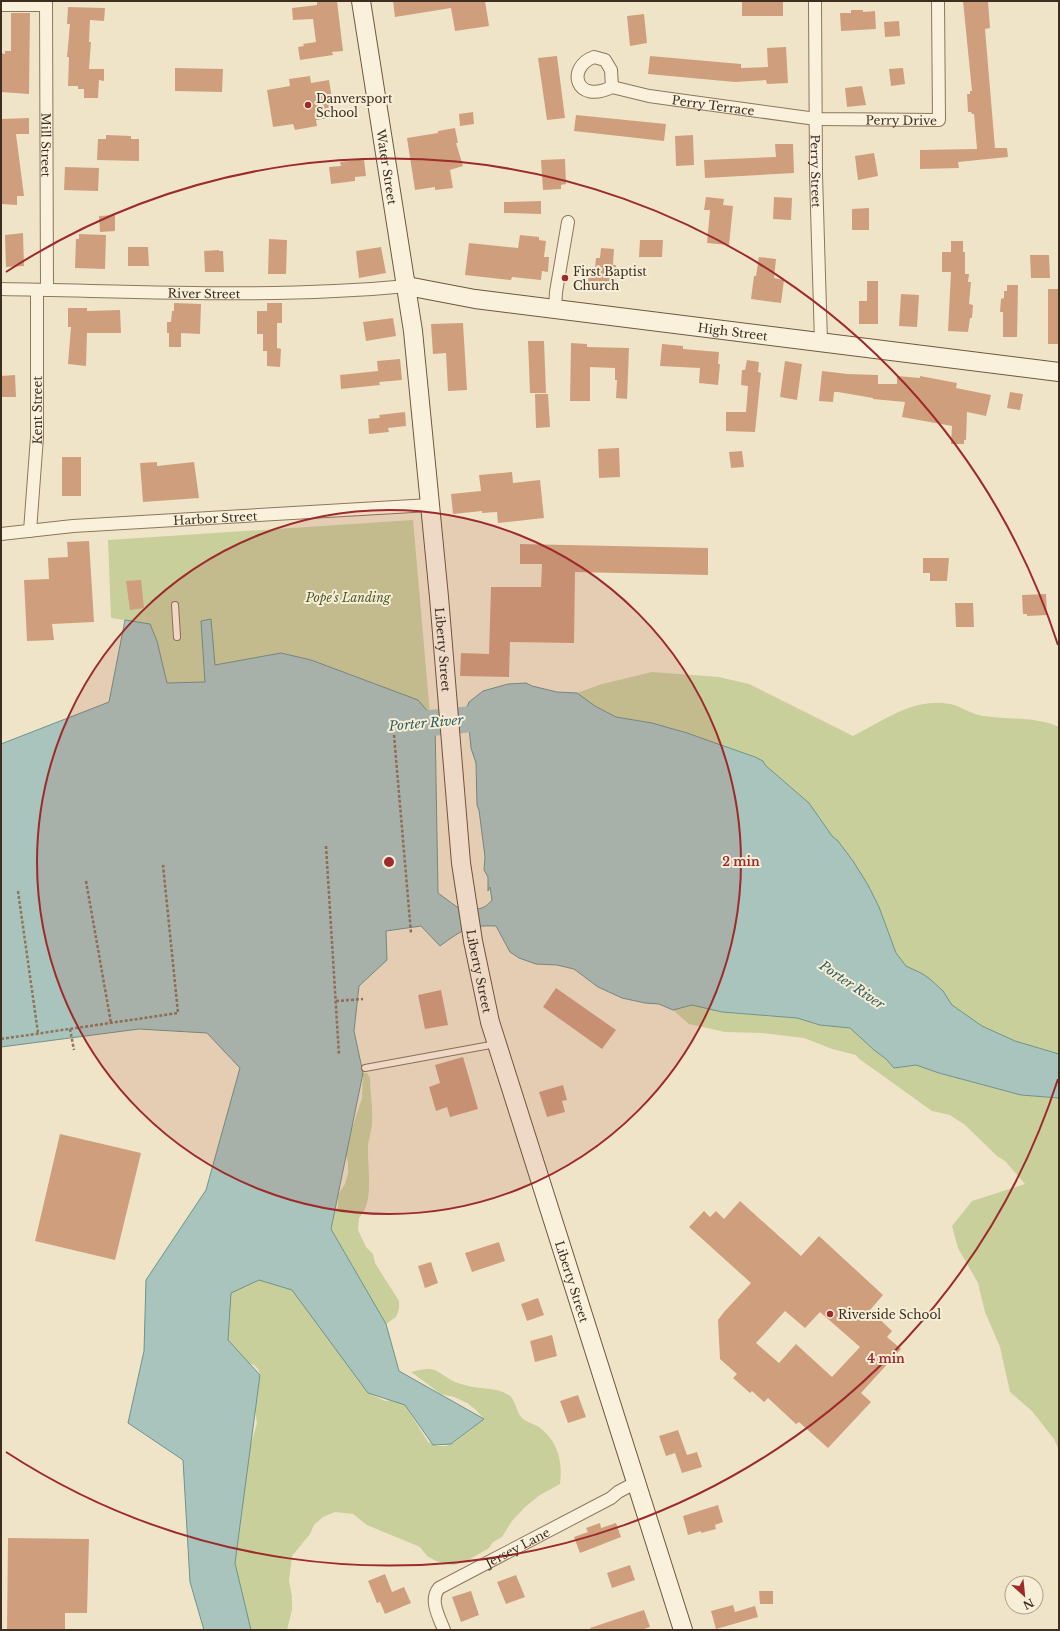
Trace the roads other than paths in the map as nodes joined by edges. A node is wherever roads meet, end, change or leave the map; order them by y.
1 (361, 1) edge
2 (815, 1) edge
3 (938, 1) edge
4 (46, 3) edge
5 (1, 5) edge
6 (612, 87) dead end
7 (816, 119) junction
8 (568, 222) dead end
9 (407, 286) junction
10 (1, 289) edge
11 (42, 290) junction
12 (555, 309) junction
13 (821, 342) junction
14 (1059, 372) edge
15 (430, 505) junction
16 (30, 531) junction
17 (1, 534) edge
18 (175, 605) dead end
19 (177, 637) dead end
20 (497, 1044) junction
21 (365, 1068) dead end
22 (635, 1484) junction
23 (444, 1630) edge
24 (683, 1630) edge

1 - 9 street, Water Street
2 - 7 street, Perry Street
3 - 7 street, Perry Drive
4 - 5 street
4 - 11 street, Mill Street
6 - 7 street, Perry Terrace
7 - 13 street, Perry Street
8 - 12 street
9 - 11 street, River Street
9 - 12 street, High Street
9 - 15 street, Liberty Street
10 - 11 street, River Street
11 - 16 street, Kent Street
12 - 13 street, High Street
13 - 14 street, High Street
15 - 16 street, Harbor Street
15 - 20 street, Liberty Street
16 - 17 street, Harbor Street
18 - 19 lane
20 - 21 lane
20 - 22 street, Liberty Street
22 - 23 street, Jersey Lane
22 - 24 street, Liberty Street

